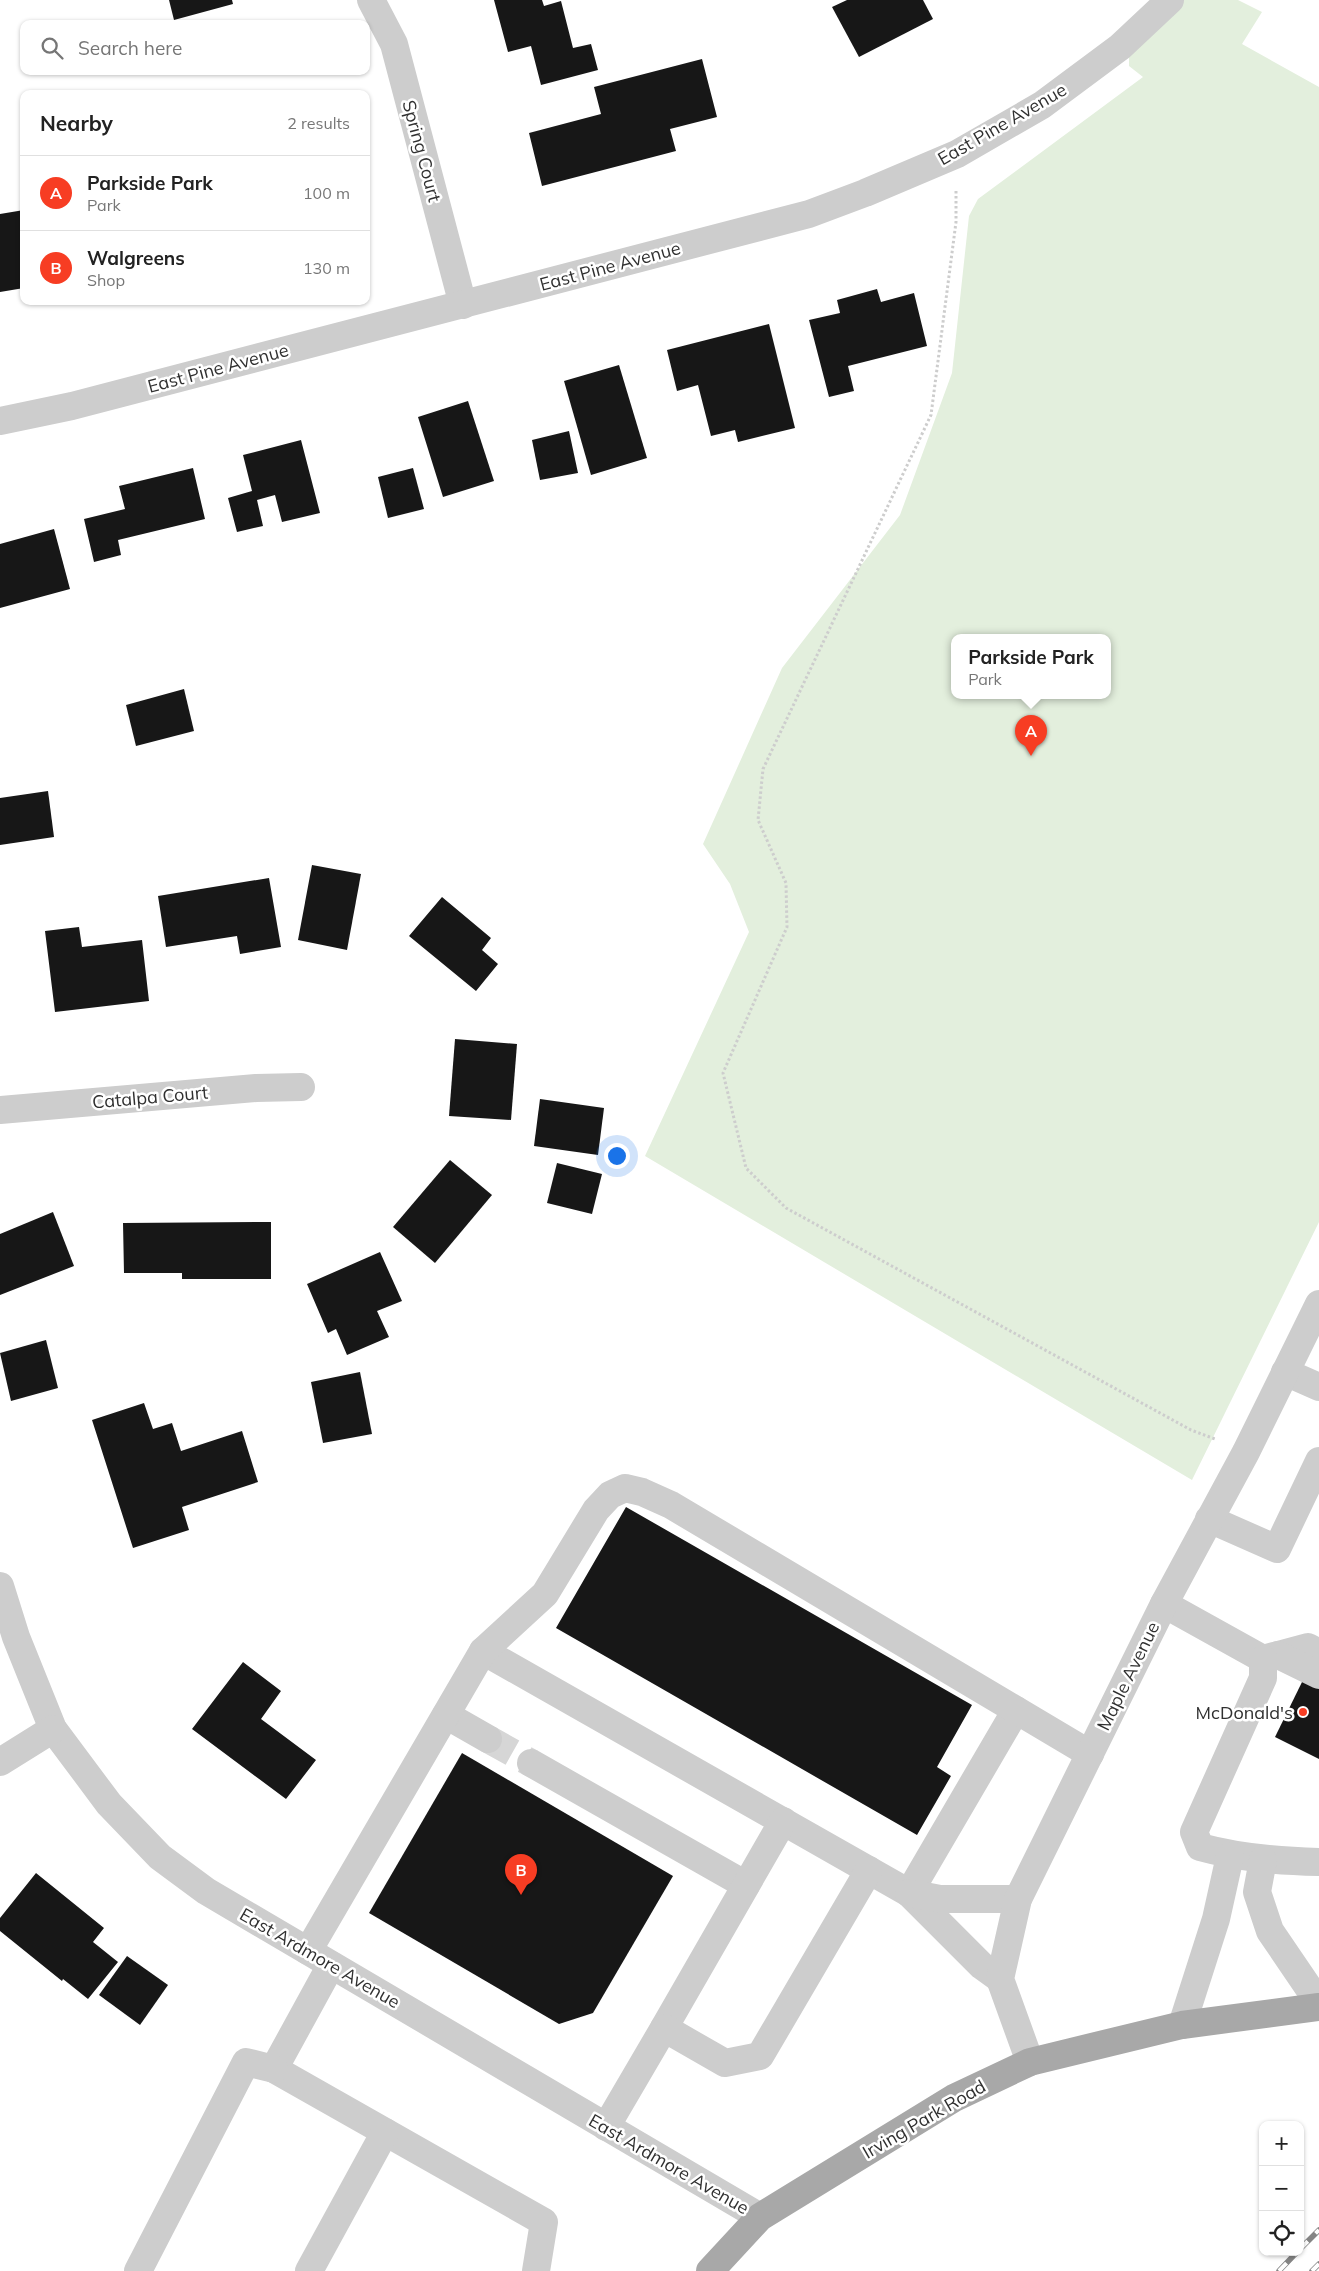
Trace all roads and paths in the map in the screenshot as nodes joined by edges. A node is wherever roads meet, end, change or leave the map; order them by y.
1 (371, 0) edge
2 (1170, 0) edge
3 (957, 154) junction
4 (463, 305) junction
5 (0, 421) edge
6 (301, 1087) dead end
7 (0, 1110) edge
8 (1319, 1304) edge
9 (1285, 1372) junction
10 (1319, 1387) edge
11 (1246, 1452) junction
12 (1319, 1461) edge
13 (1209, 1519) junction
14 (0, 1586) edge
15 (1164, 1604) junction
16 (483, 1650) junction
17 (1319, 1653) edge
18 (1271, 1657) junction
19 (1319, 1675) edge
20 (1016, 1710) junction
21 (446, 1715) junction
22 (53, 1729) junction
23 (488, 1739) tunnel mouth
24 (1090, 1754) junction
25 (0, 1762) edge
26 (531, 1763) tunnel mouth
27 (783, 1821) junction
28 (1230, 1856) junction
29 (1263, 1860) junction
30 (1319, 1862) edge
31 (869, 1870) junction
32 (746, 1885) junction
33 (909, 1893) junction
34 (1018, 1899) junction
35 (308, 1951) junction
36 (331, 1965) junction
37 (1000, 1979) junction
38 (1319, 2003) edge
39 (1319, 2007) edge
40 (1182, 2025) junction
41 (664, 2028) junction
42 (1030, 2062) junction
43 (274, 2069) junction
44 (606, 2126) junction
45 (385, 2132) junction
46 (760, 2217) junction
47 (138, 2271) edge
48 (309, 2271) edge
49 (536, 2271) edge
50 (710, 2271) edge

1 - 4 street, Spring Court
2 - 3 street, East Pine Avenue
3 - 4 street, East Pine Avenue
3 - 11 path
4 - 5 street, East Pine Avenue
6 - 7 street, Catalpa Court
8 - 9 street, Maple Avenue
9 - 10 street
9 - 11 street, Maple Avenue
11 - 13 street, Maple Avenue
12 - 13 street
13 - 15 street, Maple Avenue
14 - 22 street, East Ardmore Avenue
15 - 18 street
15 - 24 street, Maple Avenue
16 - 20 street
16 - 21 street
16 - 27 street
17 - 18 street
18 - 19 street
18 - 28 street
20 - 24 street
20 - 33 street
21 - 23 street
21 - 35 street
22 - 25 street
22 - 35 street, East Ardmore Avenue
24 - 34 street, Maple Avenue
26 - 32 street
27 - 31 street
27 - 32 street
28 - 29 street
28 - 40 street
29 - 30 street
29 - 38 street
31 - 33 street
31 - 41 street
32 - 41 street
33 - 34 street
33 - 37 street
34 - 37 street, Maple Avenue
35 - 36 street, East Ardmore Avenue
36 - 43 street
36 - 44 street, East Ardmore Avenue
37 - 42 street
39 - 40 main road, Irving Park Road
40 - 42 main road, Irving Park Road
41 - 44 street
42 - 46 main road, Irving Park Road
43 - 45 street
43 - 47 street
44 - 46 street, East Ardmore Avenue
45 - 48 street
45 - 49 street
46 - 50 main road, Irving Park Road

